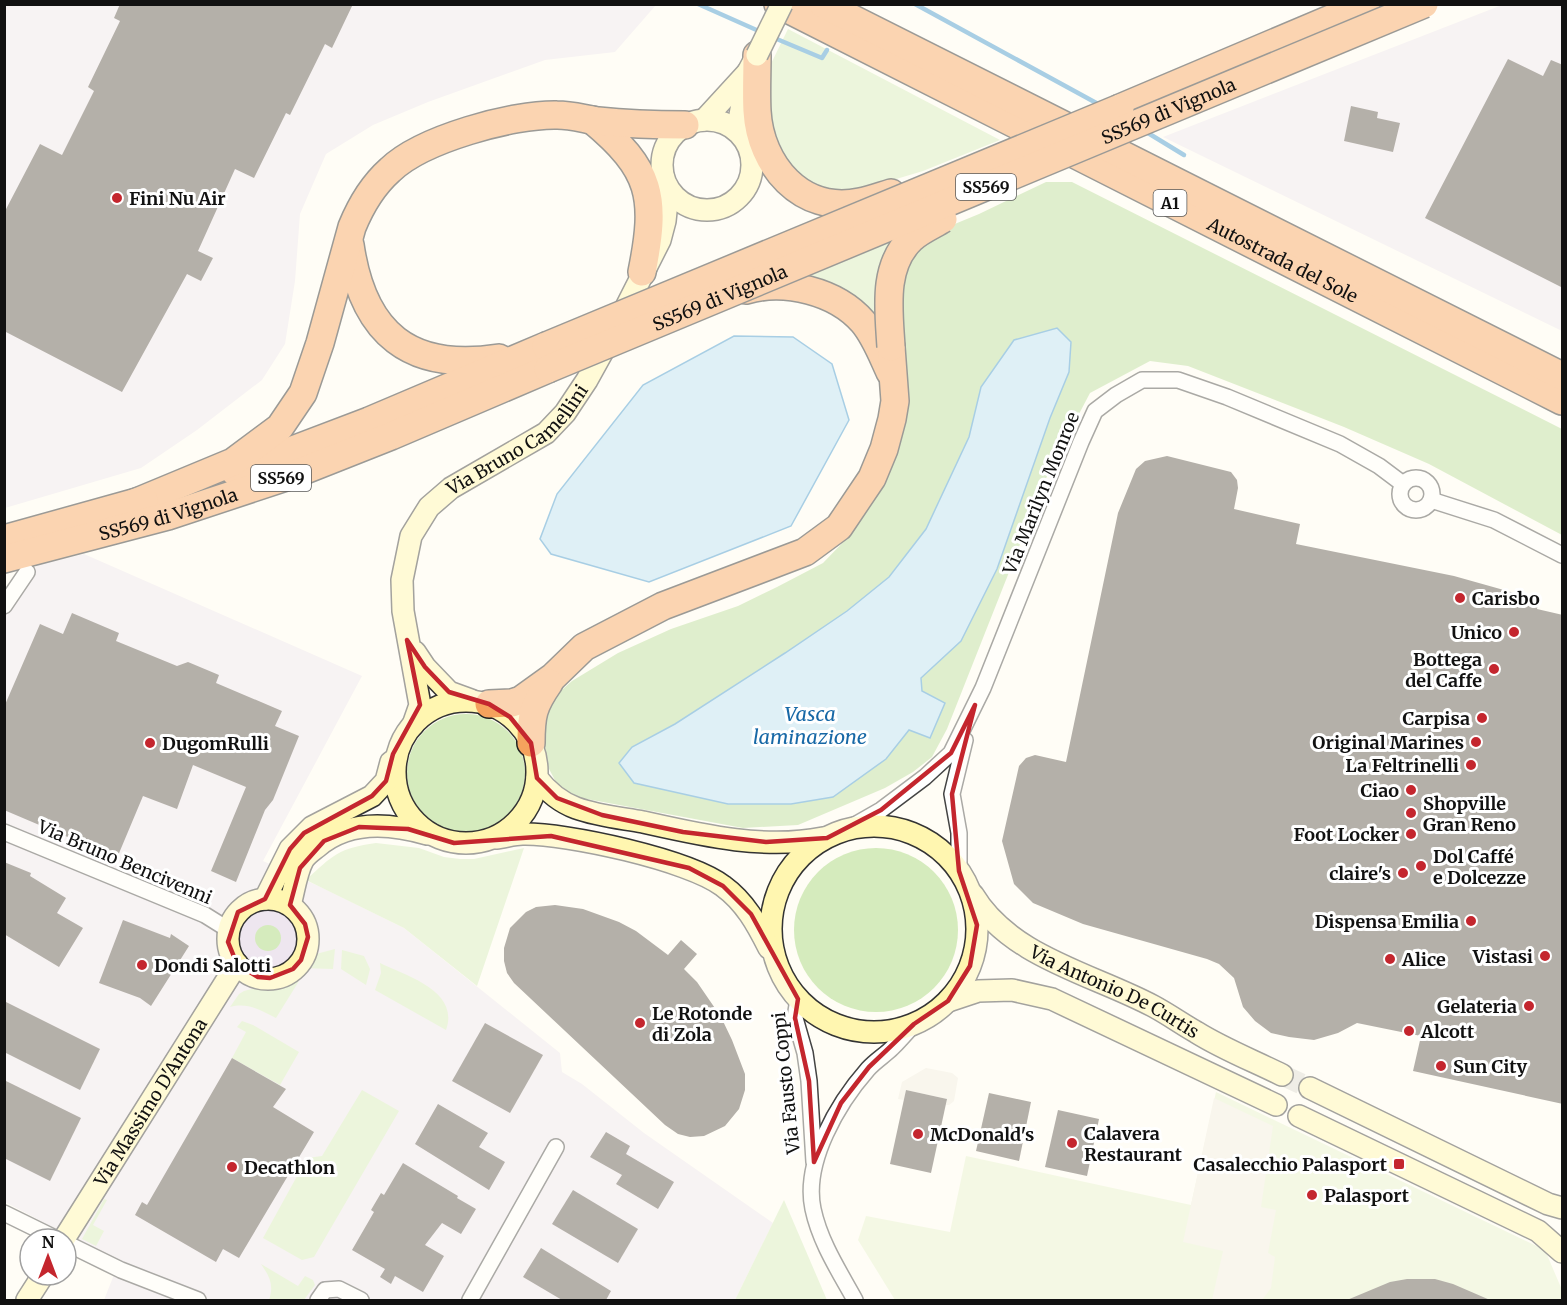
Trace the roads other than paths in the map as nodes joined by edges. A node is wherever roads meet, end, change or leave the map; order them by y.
1 (780, 4) edge
2 (823, 4) edge
3 (1366, 4) edge
4 (1424, 4) edge
5 (752, 64) junction
6 (1150, 118) junction
7 (592, 120) junction
8 (694, 123) junction
9 (737, 131) junction
10 (663, 177) junction
11 (945, 180) junction
12 (708, 211) junction
13 (349, 238) junction
14 (660, 240) junction
15 (642, 273) junction
16 (714, 299) junction
17 (540, 356) junction
18 (1563, 376) edge
19 (893, 378) junction
20 (1563, 401) edge
21 (1403, 484) junction
22 (1431, 500) junction
23 (127, 506) junction
24 (4, 539) edge
25 (1563, 555) edge
26 (16, 566) edge
27 (4, 606) edge
28 (407, 640) junction
29 (553, 677) junction
30 (485, 703) junction
31 (975, 705) junction
32 (413, 725) junction
33 (401, 743) junction
34 (531, 743) junction
35 (537, 778) junction
36 (4, 832) edge
37 (836, 834) junction
38 (436, 837) junction
39 (492, 838) junction
40 (963, 878) junction
41 (265, 899) junction
42 (290, 905) junction
43 (229, 930) junction
44 (775, 958) junction
45 (237, 964) junction
46 (798, 999) junction
47 (948, 1001) junction
48 (914, 1024) junction
49 (1282, 1075) tunnel mouth
50 (1310, 1088) tunnel mouth
51 (1276, 1105) dead end
52 (1299, 1116) dead end
53 (556, 1147) dead end
54 (814, 1162) junction
55 (1563, 1208) edge
56 (4, 1213) edge
57 (33, 1227) edge
58 (71, 1227) edge
59 (78, 1249) edge
60 (1563, 1252) edge
61 (35, 1287) edge
62 (27, 1300) edge
63 (198, 1300) edge
64 (318, 1300) edge
65 (361, 1300) edge
66 (470, 1300) edge
67 (855, 1300) edge

1 - 5 street, bridge
1 - 20 highway, Autostrada del Sole / A1
2 - 18 highway, Autostrada del Sole / A1
3 - 11 highway, SS569 di Vignola / SS569, bridge
4 - 6 highway, SS569 di Vignola / SS569, bridge
5 - 8 street
5 - 9 street
5 - 11 highway, bridge
6 - 16 highway, SS569 di Vignola / SS569, bridge
6 - 19 highway, bridge
7 - 8 highway
7 - 13 highway
7 - 15 highway
8 - 9 street
8 - 10 street
9 - 12 street
10 - 12 street
10 - 14 street
11 - 17 highway, SS569 di Vignola / SS569, bridge
12 - 14 street
13 - 17 highway
13 - 23 highway
14 - 15 street, Via Bruno Camellini
15 - 28 street, Via Bruno Camellini
16 - 17 highway, SS569 di Vignola / SS569, bridge
16 - 19 highway, bridge
17 - 23 highway, SS569 di Vignola / SS569
17 - 26 highway, SS569 di Vignola / SS569
19 - 29 highway
21 - 22 street
21 - 22 street
21 - 31 street, Via Marilyn Monroe
22 - 25 street
23 - 24 highway, SS569 di Vignola / SS569
26 - 27 street
28 - 30 street, Via Bruno Camellini
28 - 32 street, Via Bruno Camellini
29 - 30 highway
29 - 34 highway
30 - 32 street
30 - 34 street
31 - 37 street, Via Marilyn Monroe
31 - 40 street, Via Marilyn Monroe
32 - 33 street
33 - 38 street
33 - 41 street
34 - 35 street
35 - 37 street
35 - 39 street
36 - 43 street, Via Bruno Bencivenni
37 - 40 street
37 - 44 street
38 - 39 street
38 - 42 street
39 - 44 street
40 - 47 street
40 - 49 street, Via Antonio De Curtis
41 - 42 street
41 - 43 street
42 - 45 street
43 - 45 street
44 - 46 street
45 - 58 street, Via Massimo D'Antona
46 - 48 street
46 - 54 street, Via Fausto Coppi
47 - 48 street
47 - 51 street, Via Antonio De Curtis
48 - 54 street, Via Fausto Coppi
50 - 55 street
52 - 60 street
53 - 66 street
54 - 67 street, Via Fausto Coppi
56 - 57 street
59 - 63 street
61 - 62 street
64 - 65 street

